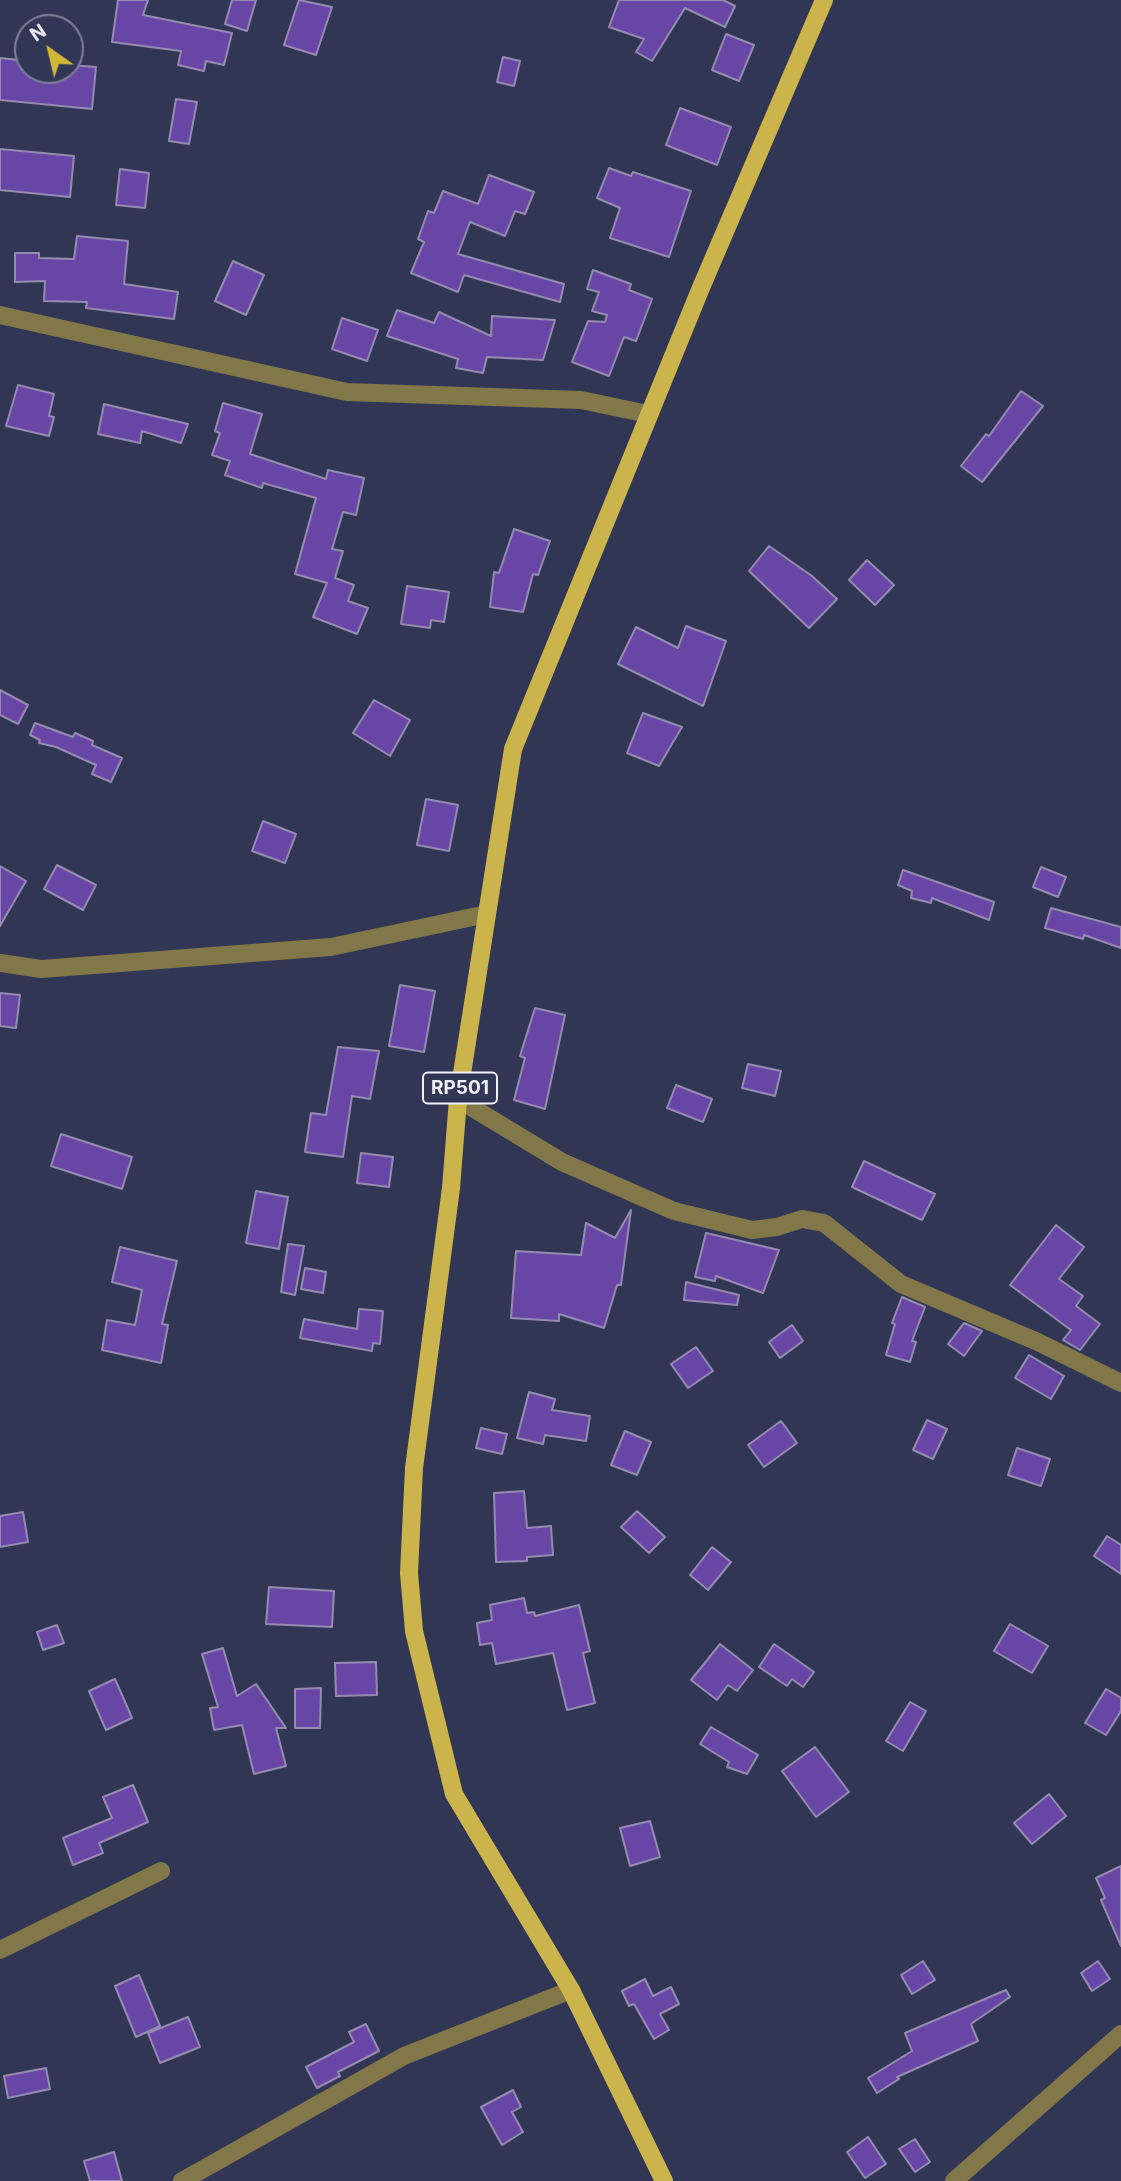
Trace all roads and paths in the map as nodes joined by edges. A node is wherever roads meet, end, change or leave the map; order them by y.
1 (824, 0) edge
2 (0, 315) edge
3 (648, 414) junction
4 (487, 914) junction
5 (0, 964) edge
6 (458, 1100) junction
7 (1121, 1383) edge
8 (161, 1871) dead end
9 (0, 1950) edge
10 (571, 1990) junction
11 (1121, 2034) edge
12 (182, 2181) edge
13 (664, 2181) edge
14 (954, 2181) edge

1 - 3 main road, RP501
2 - 3 street
3 - 4 main road, RP501
4 - 5 street
4 - 6 main road, RP501
6 - 7 street
6 - 10 main road, RP501
8 - 9 street
10 - 12 street
10 - 13 main road, RP501
11 - 14 street

